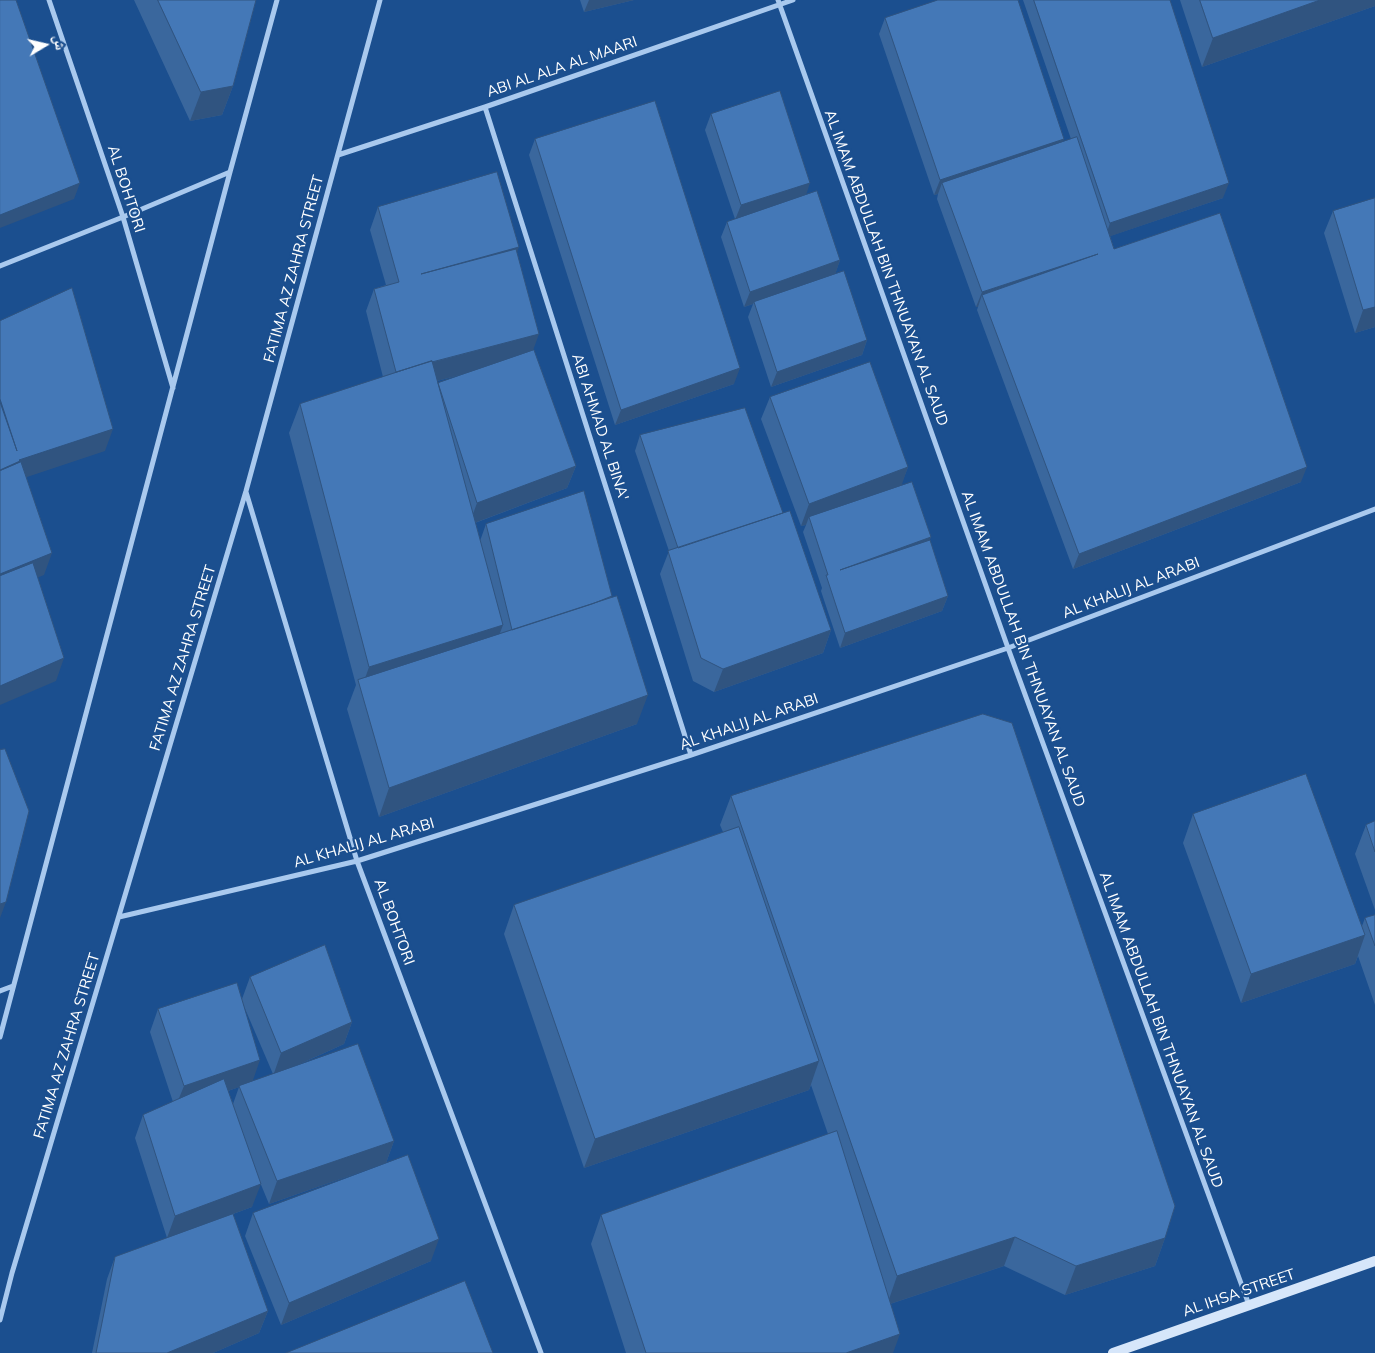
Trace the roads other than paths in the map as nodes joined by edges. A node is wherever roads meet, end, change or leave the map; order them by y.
1 (49, 0) edge
2 (277, 0) edge
3 (380, 0) edge
4 (793, 0) edge
5 (778, 2) edge
6 (485, 107) junction
7 (338, 155) junction
8 (230, 172) junction
9 (123, 218) junction
10 (0, 266) edge
11 (173, 388) junction
12 (246, 491) junction
13 (1375, 509) edge
14 (1008, 648) junction
15 (691, 755) junction
16 (358, 861) junction
17 (119, 917) junction
18 (13, 986) junction
19 (0, 991) edge
20 (0, 1038) edge
21 (1375, 1261) edge
22 (1249, 1305) junction
23 (0, 1320) edge
24 (541, 1353) edge
25 (1113, 1353) edge

1 - 9 street, AL BOHTORI
2 - 8 street
3 - 7 street, FATIMA AZ ZAHRA STREET
4 - 5 street, ABI AL ALA AL MAARI
5 - 6 street, ABI AL ALA AL MAARI
5 - 14 street, AL IMAM ABDULLAH BIN THNUAYAN AL SAUD
6 - 7 street, ABI AL ALA AL MAARI
6 - 15 street, ABI AHMAD AL BINA'
7 - 12 street, FATIMA AZ ZAHRA STREET
8 - 9 street
8 - 11 street
9 - 10 street
9 - 11 street, AL BOHTORI
11 - 18 street
12 - 16 street, AL BOHTORI
12 - 17 street, FATIMA AZ ZAHRA STREET
13 - 14 street, AL KHALIJ AL ARABI
14 - 15 street, AL KHALIJ AL ARABI
14 - 22 street, AL IMAM ABDULLAH BIN THNUAYAN AL SAUD
15 - 16 street, AL KHALIJ AL ARABI
16 - 17 street, AL KHALIJ AL ARABI
16 - 24 street, AL BOHTORI
17 - 23 street, FATIMA AZ ZAHRA STREET
18 - 19 street
18 - 20 street
21 - 22 main road, AL IHSA STREET
22 - 25 main road, AL IHSA STREET

